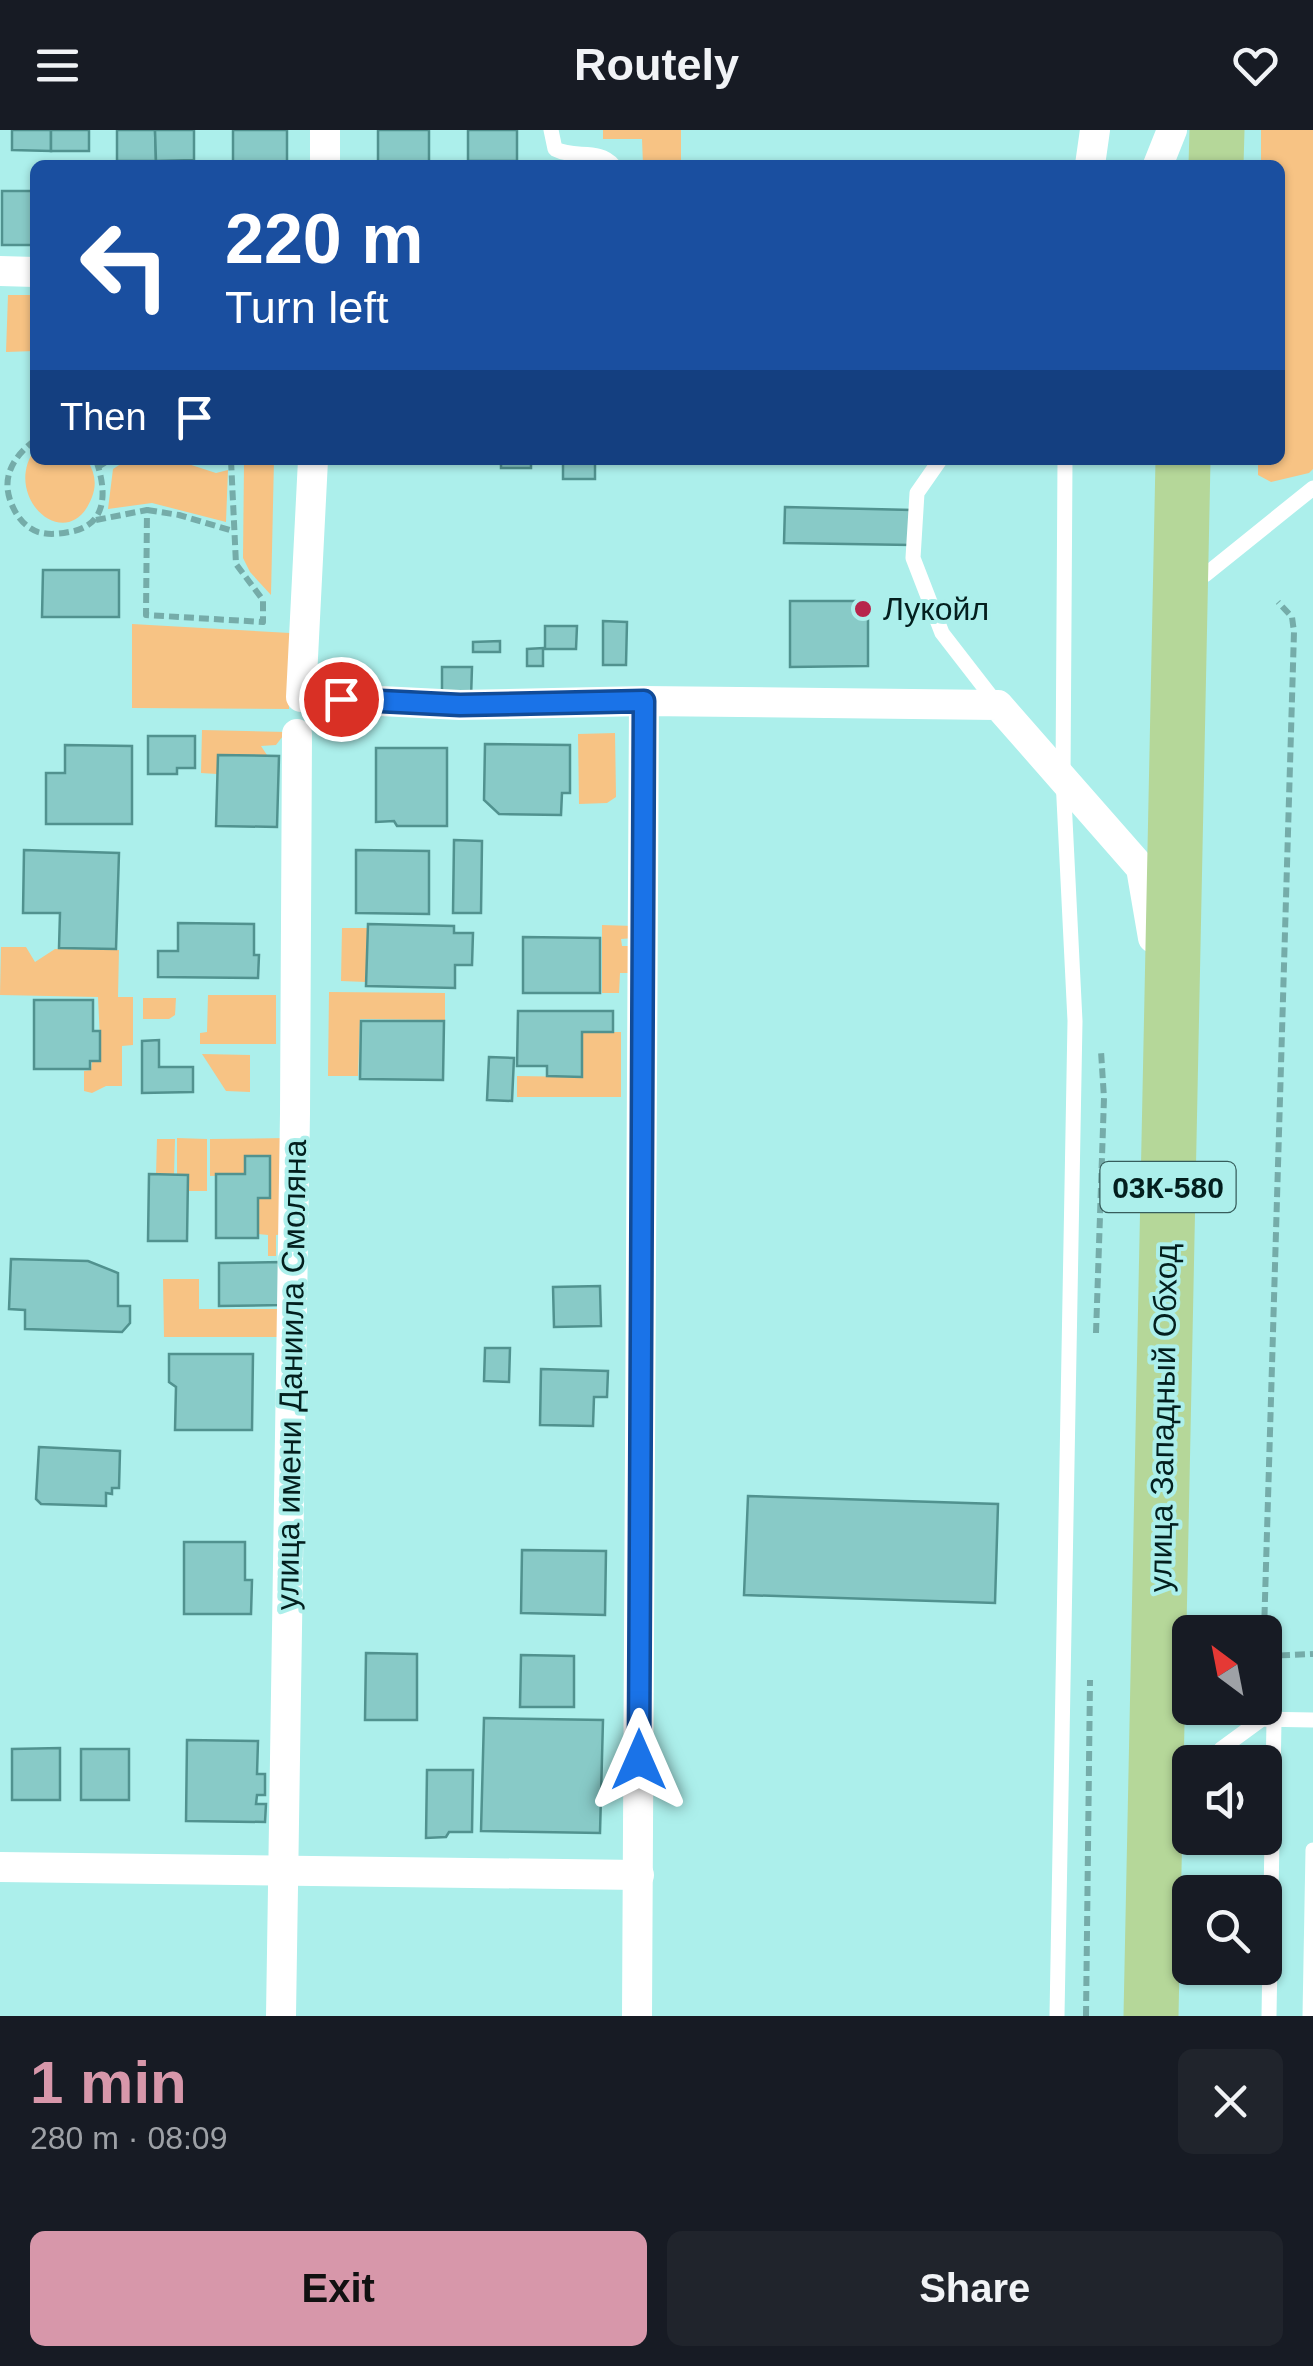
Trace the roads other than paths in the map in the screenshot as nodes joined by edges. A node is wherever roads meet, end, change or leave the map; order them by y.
1 (325, 130) edge
2 (551, 130) edge
3 (1095, 130) edge
4 (1172, 130) edge
5 (1189, 130) edge
6 (1217, 130) edge
7 (325, 160) edge
8 (606, 160) edge
9 (1091, 160) edge
10 (1160, 160) edge
11 (1188, 160) edge
12 (1216, 160) edge
13 (0, 272) edge
14 (30, 272) edge
15 (312, 465) edge
16 (936, 465) edge
17 (1065, 465) edge
18 (1183, 465) edge
19 (1208, 465) edge
20 (1310, 498) edge
21 (1205, 575) junction
22 (644, 701) junction
23 (998, 705) junction
24 (297, 734) dead end
25 (1063, 779) junction
26 (1169, 1132) junction
27 (1192, 1615) edge
28 (1282, 1720) edge
29 (1313, 1720) edge
30 (1259, 1725) edge
31 (1268, 1725) edge
32 (1226, 1745) edge
33 (1313, 1850) edge
34 (1187, 1855) edge
35 (0, 1867) edge
36 (282, 1872) junction
37 (639, 1875) junction
38 (281, 2016) edge
39 (637, 2016) edge
40 (1057, 2016) edge
41 (1151, 2016) edge
42 (1183, 2016) edge
43 (1268, 2016) edge
44 (1310, 2016) edge

1 - 7 street
2 - 8 lane
3 - 9 street
4 - 10 street
5 - 11 highway
6 - 12 highway
13 - 14 street
15 - 22 street
16 - 23 lane
17 - 25 lane
18 - 26 highway, улица Западный Обход / 03К-580
19 - 21 highway, улица Западный Обход / 03К-580
20 - 21 lane
21 - 27 highway, улица Западный Обход / 03К-580
22 - 23 street
22 - 37 street
23 - 25 street
24 - 36 street, улица имени Даниила Смоляна
25 - 26 street
25 - 40 lane
26 - 41 highway, улица Западный Обход / 03К-580
28 - 29 lane
30 - 32 lane
31 - 43 lane
33 - 44 lane
34 - 42 highway, улица Западный Обход / 03К-580
35 - 36 street
36 - 37 street
36 - 38 street, улица имени Даниила Смоляна
37 - 39 street

